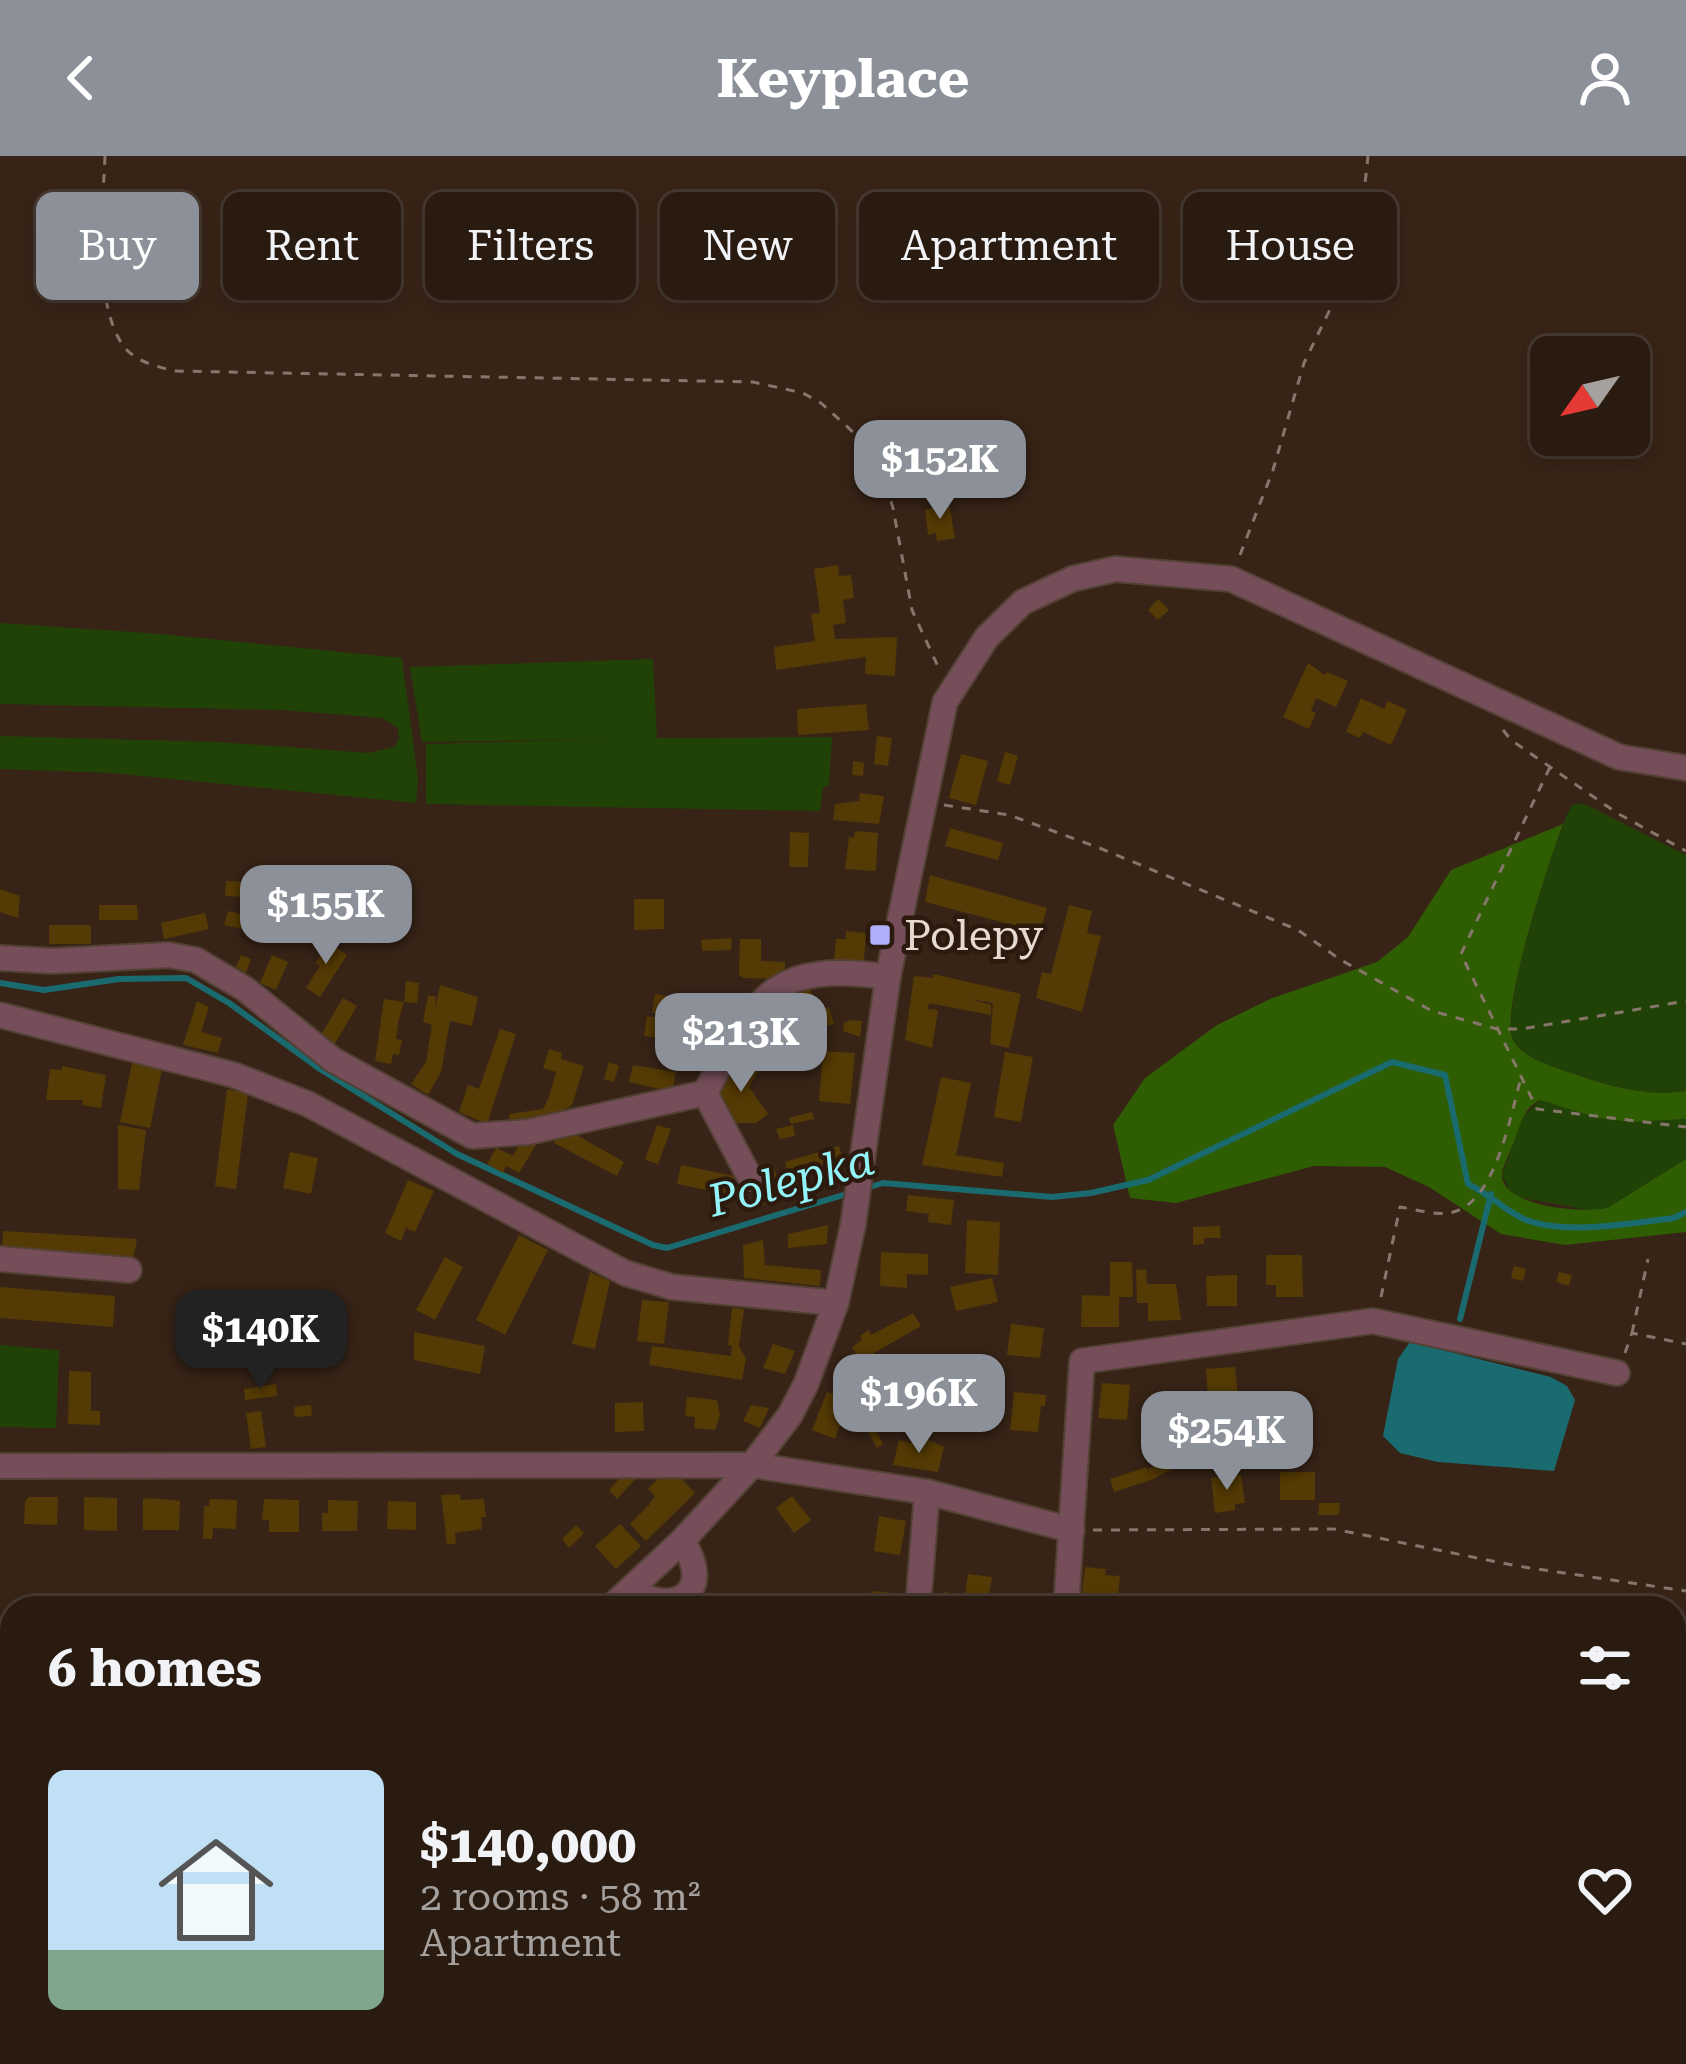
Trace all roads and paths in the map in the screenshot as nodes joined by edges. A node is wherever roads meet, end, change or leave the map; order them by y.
1 (105, 156) edge
2 (1368, 156) edge
3 (1231, 579) junction
4 (945, 703) junction
5 (1498, 723) dead end
6 (1550, 767) junction
7 (1686, 768) edge
8 (924, 802) junction
9 (1686, 850) edge
10 (0, 958) edge
11 (889, 977) junction
12 (1686, 1001) edge
13 (0, 1015) edge
14 (1497, 1029) junction
15 (1521, 1078) junction
16 (705, 1093) junction
17 (1686, 1127) edge
18 (750, 1178) dead end
19 (0, 1259) edge
20 (1648, 1259) dead end
21 (129, 1270) dead end
22 (836, 1303) junction
23 (1376, 1322) junction
24 (1632, 1333) junction
25 (1686, 1344) edge
26 (1617, 1373) joint
27 (752, 1465) junction
28 (0, 1466) edge
29 (926, 1492) junction
30 (1072, 1530) junction
31 (682, 1541) junction
32 (631, 1589) junction
33 (1686, 1591) edge
34 (623, 1596) edge
35 (641, 1596) edge
36 (684, 1596) edge
37 (919, 1596) edge
38 (1067, 1596) edge

1 - 4 path
2 - 3 path
3 - 4 street
3 - 7 street
4 - 8 street
5 - 6 path
6 - 9 path
6 - 14 path
8 - 11 street
8 - 14 path
10 - 16 street
11 - 16 street
11 - 22 street
12 - 14 path
13 - 22 street
14 - 15 path
15 - 17 path
15 - 23 path
16 - 18 street
19 - 21 street
20 - 24 path
22 - 27 street
23 - 26 street
23 - 30 street
24 - 25 path
24 - 26 path
27 - 28 street
27 - 29 street
27 - 31 street
29 - 30 street
29 - 37 street
30 - 33 path
30 - 38 street
31 - 32 street
31 - 36 street
32 - 34 street
32 - 35 street

